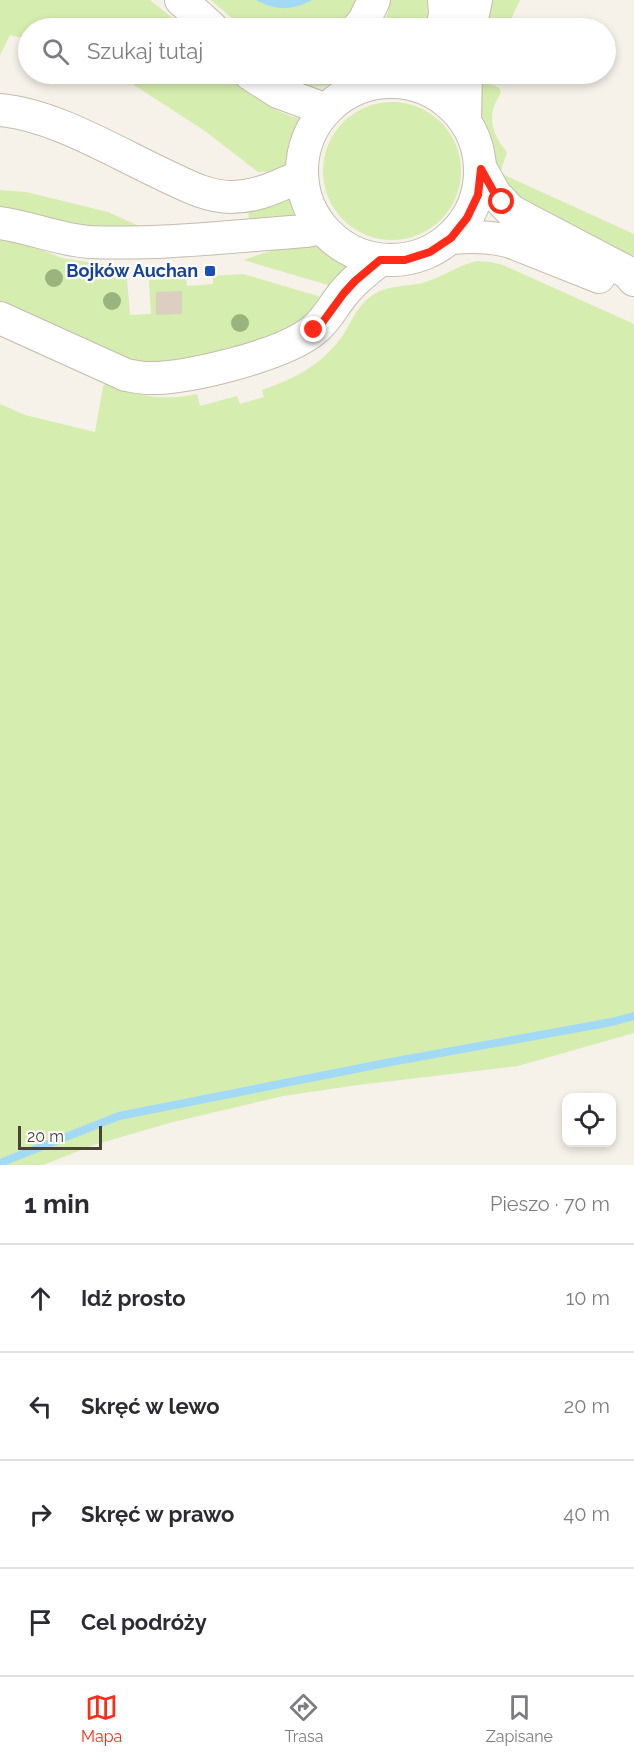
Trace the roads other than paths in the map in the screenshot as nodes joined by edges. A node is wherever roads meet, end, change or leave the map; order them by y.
1 (181, 0) edge
2 (374, 0) edge
3 (444, 0) edge
4 (476, 0) edge
5 (201, 18) edge
6 (365, 18) edge
7 (444, 18) edge
8 (472, 18) edge
9 (266, 84) edge
10 (374, 84) edge
11 (418, 84) edge
12 (466, 84) edge
13 (324, 109) junction
14 (0, 110) edge
15 (465, 120) junction
16 (481, 169) junction
17 (301, 176) junction
18 (0, 222) edge
19 (321, 228) junction
20 (451, 238) junction
21 (380, 260) junction
22 (634, 280) edge
23 (634, 292) edge
24 (0, 318) edge

1 - 5 lane
2 - 6 lane
3 - 7 lane
4 - 8 lane
9 - 13 lane
10 - 13 lane
11 - 15 lane
12 - 15 lane
13 - 17 lane
14 - 17 lane
15 - 16 lane
16 - 20 lane
16 - 22 lane
17 - 19 lane
18 - 19 lane
19 - 21 lane
20 - 21 lane
20 - 23 lane
21 - 24 lane

